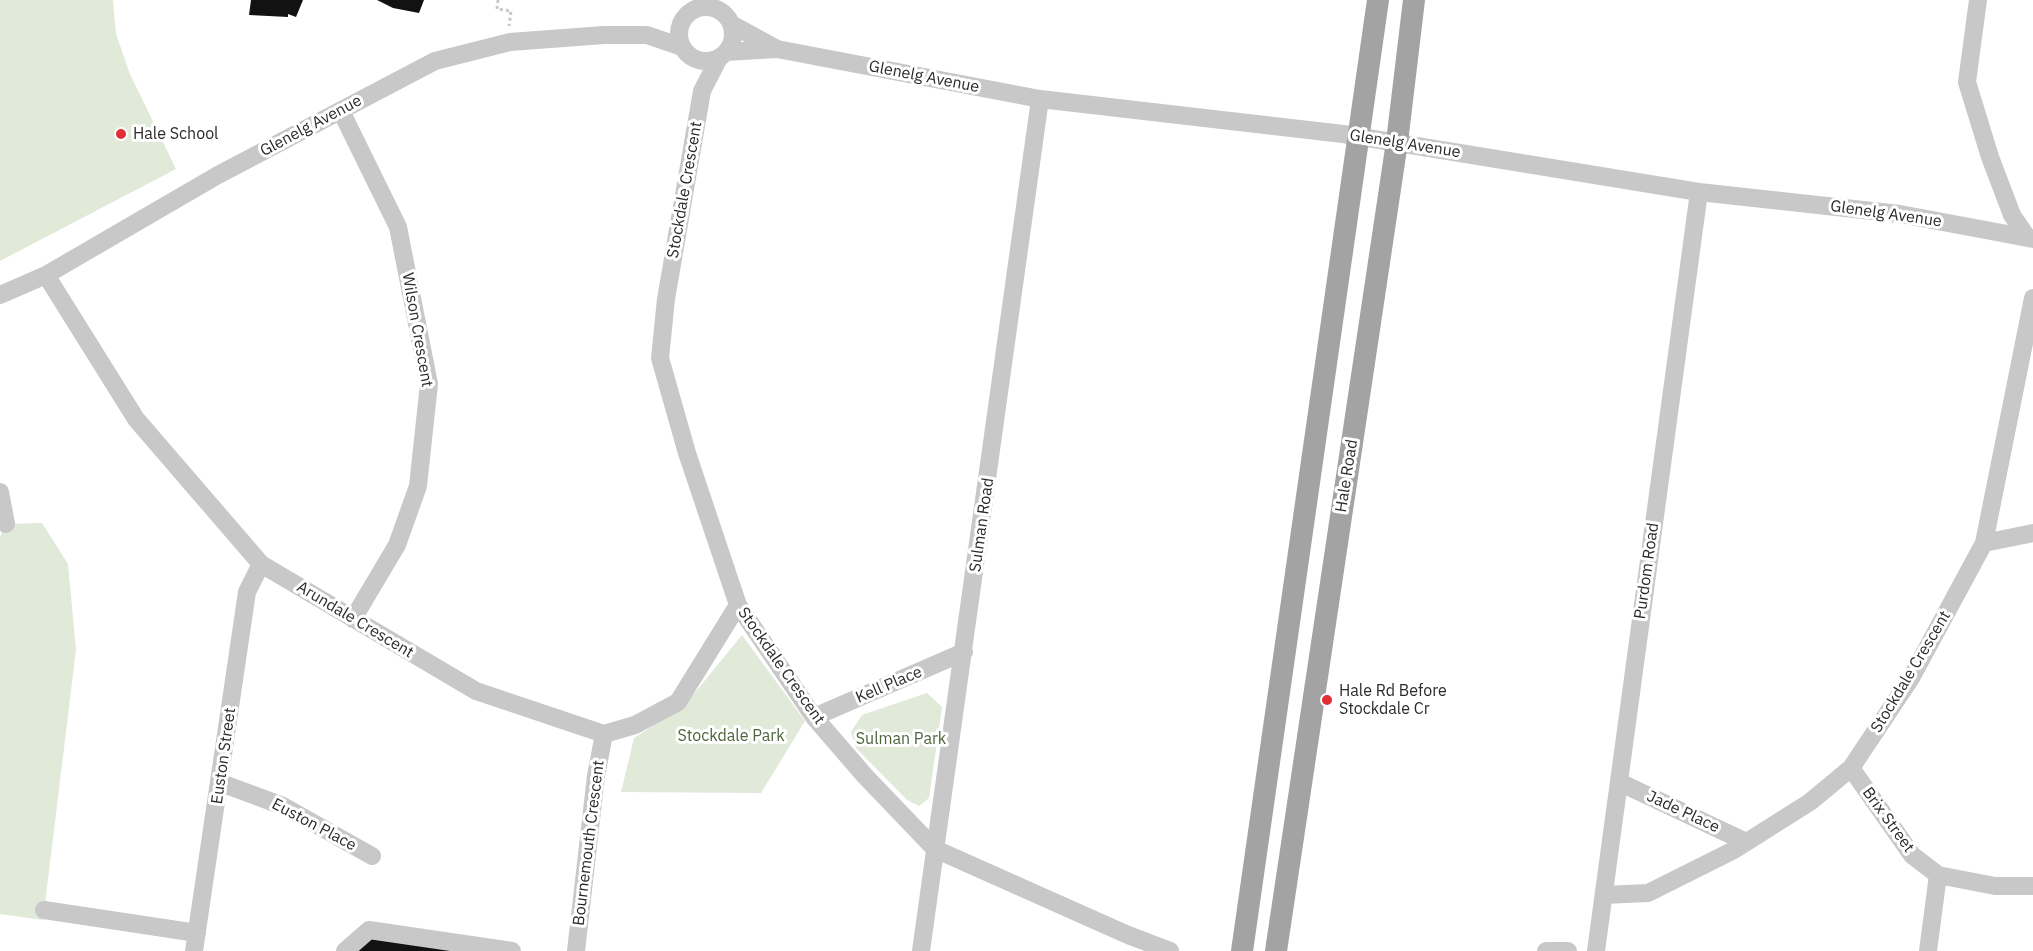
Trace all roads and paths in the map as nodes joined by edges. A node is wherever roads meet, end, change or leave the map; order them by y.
1 (498, 0) edge
2 (1378, 0) edge
3 (1414, 0) edge
4 (1978, 0) edge
5 (704, 3) edge
6 (683, 13) edge
7 (731, 24) junction
8 (509, 28) dead end
9 (646, 35) junction
10 (682, 47) junction
11 (777, 49) junction
12 (723, 55) junction
13 (696, 59) junction
14 (702, 91) junction
15 (1040, 99) junction
16 (341, 111) junction
17 (1359, 136) junction
18 (1397, 142) junction
19 (1699, 192) junction
20 (2030, 238) edge
21 (46, 275) junction
22 (0, 295) edge
23 (2033, 298) edge
24 (0, 492) edge
25 (6, 524) dead end
26 (2033, 533) edge
27 (1984, 543) junction
28 (261, 564) junction
29 (738, 605) junction
30 (353, 619) junction
31 (964, 652) junction
32 (814, 717) junction
33 (604, 734) junction
34 (1851, 768) junction
35 (1619, 782) junction
36 (221, 783) junction
37 (1746, 842) junction
38 (935, 849) junction
39 (372, 856) dead end
40 (1938, 875) junction
41 (2033, 886) edge
42 (1604, 895) junction
43 (44, 910) dead end
44 (197, 933) junction
45 (194, 951) edge
46 (345, 951) edge
47 (512, 951) edge
48 (576, 951) edge
49 (921, 951) edge
50 (1170, 951) edge
51 (1242, 951) edge
52 (1276, 951) edge
53 (1546, 951) edge
54 (1568, 951) edge
55 (1596, 951) edge
56 (1928, 951) edge

1 - 8 path
2 - 17 main road
3 - 18 main road, Hale Road
4 - 20 street
5 - 6 street, Glenelg Avenue
5 - 7 street, Glenelg Avenue
6 - 9 street, Glenelg Avenue
6 - 10 street
7 - 11 street, Glenelg Avenue
7 - 12 street
9 - 10 street, Glenelg Avenue
9 - 16 street, Glenelg Avenue
10 - 13 street, Glenelg Avenue
11 - 12 street, Glenelg Avenue
11 - 15 street, Glenelg Avenue
12 - 13 street, Glenelg Avenue
12 - 14 street, Stockdale Crescent
13 - 14 street, Stockdale Crescent
14 - 29 street, Stockdale Crescent
15 - 17 street, Glenelg Avenue
15 - 31 street, Sulman Road
16 - 21 street, Glenelg Avenue
16 - 30 street, Wilson Crescent
17 - 18 street, Glenelg Avenue
17 - 51 main road
18 - 19 street, Glenelg Avenue
18 - 52 main road, Hale Road
19 - 20 street, Glenelg Avenue
19 - 35 street, Purdom Road
21 - 22 street, Glenelg Avenue
21 - 28 street, Arundale Crescent
23 - 27 street, Stockdale Crescent
24 - 25 street
26 - 27 street
27 - 34 street, Stockdale Crescent
28 - 30 street, Arundale Crescent
28 - 36 street, Euston Street
29 - 32 street, Stockdale Crescent
29 - 33 street
30 - 33 street, Arundale Crescent
31 - 32 street, Kell Place
31 - 38 street, Sulman Road
32 - 38 street, Stockdale Crescent
33 - 48 street, Bournemouth Crescent
34 - 37 street, Stockdale Crescent
34 - 40 street, Brix Street
35 - 37 street, Jade Place
35 - 42 street, Purdom Road
36 - 39 street, Euston Place
36 - 44 street, Euston Street
37 - 42 street, Stockdale Crescent
38 - 49 street, Sulman Road
38 - 50 street, Stockdale Crescent
40 - 41 street, Brix Street
40 - 56 street
42 - 55 street, Purdom Road
43 - 44 street
44 - 45 street, Euston Street
46 - 47 street
53 - 54 street

